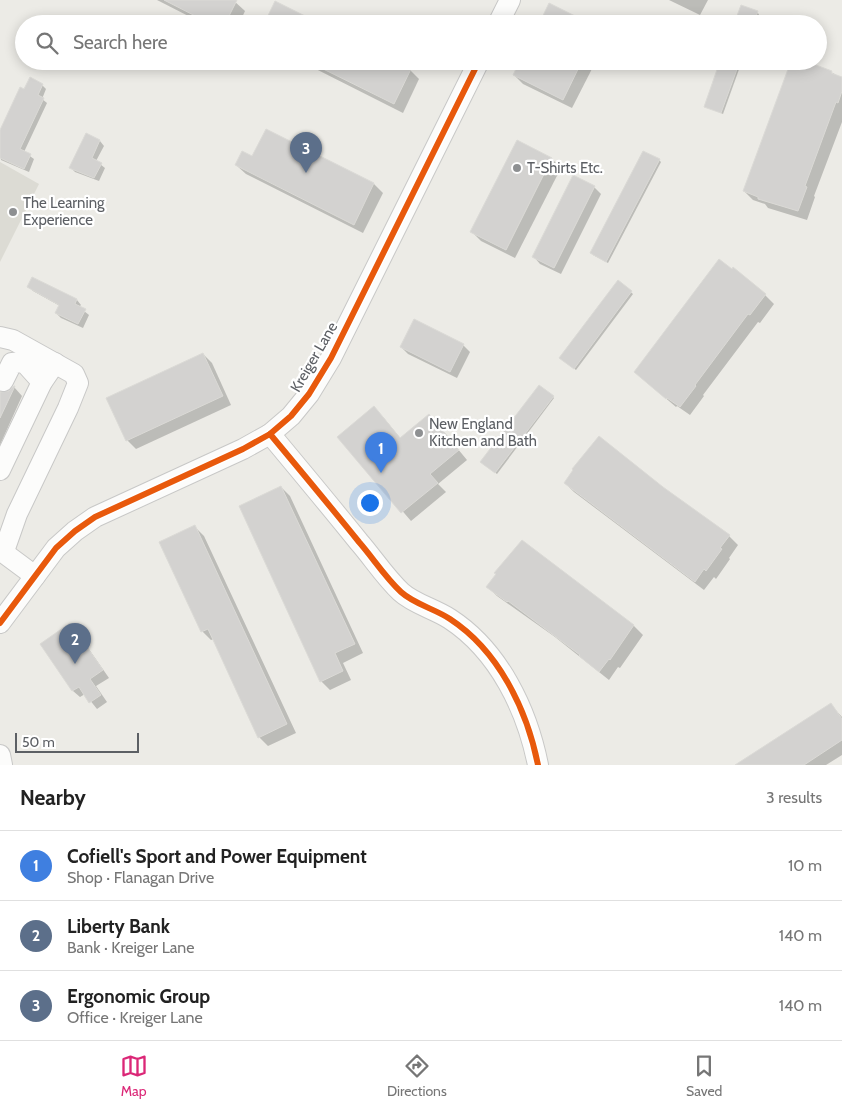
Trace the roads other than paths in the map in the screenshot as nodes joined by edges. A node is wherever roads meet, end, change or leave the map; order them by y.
1 (510, 0) edge
2 (502, 15) edge
3 (474, 70) edge
4 (0, 337) edge
5 (55, 363) junction
6 (3, 381) dead end
7 (42, 382) junction
8 (270, 434) junction
9 (0, 470) edge
10 (2, 550) edge
11 (35, 576) junction
12 (0, 623) edge
13 (0, 756) edge
14 (2, 765) edge
15 (538, 765) edge

1 - 2 street
3 - 8 street, Kreiger Lane
4 - 5 street
5 - 7 street
5 - 10 street
6 - 7 street
7 - 9 street
8 - 11 street, Kreiger Lane
8 - 15 street
10 - 11 street
11 - 12 street, Kreiger Lane
13 - 14 street

